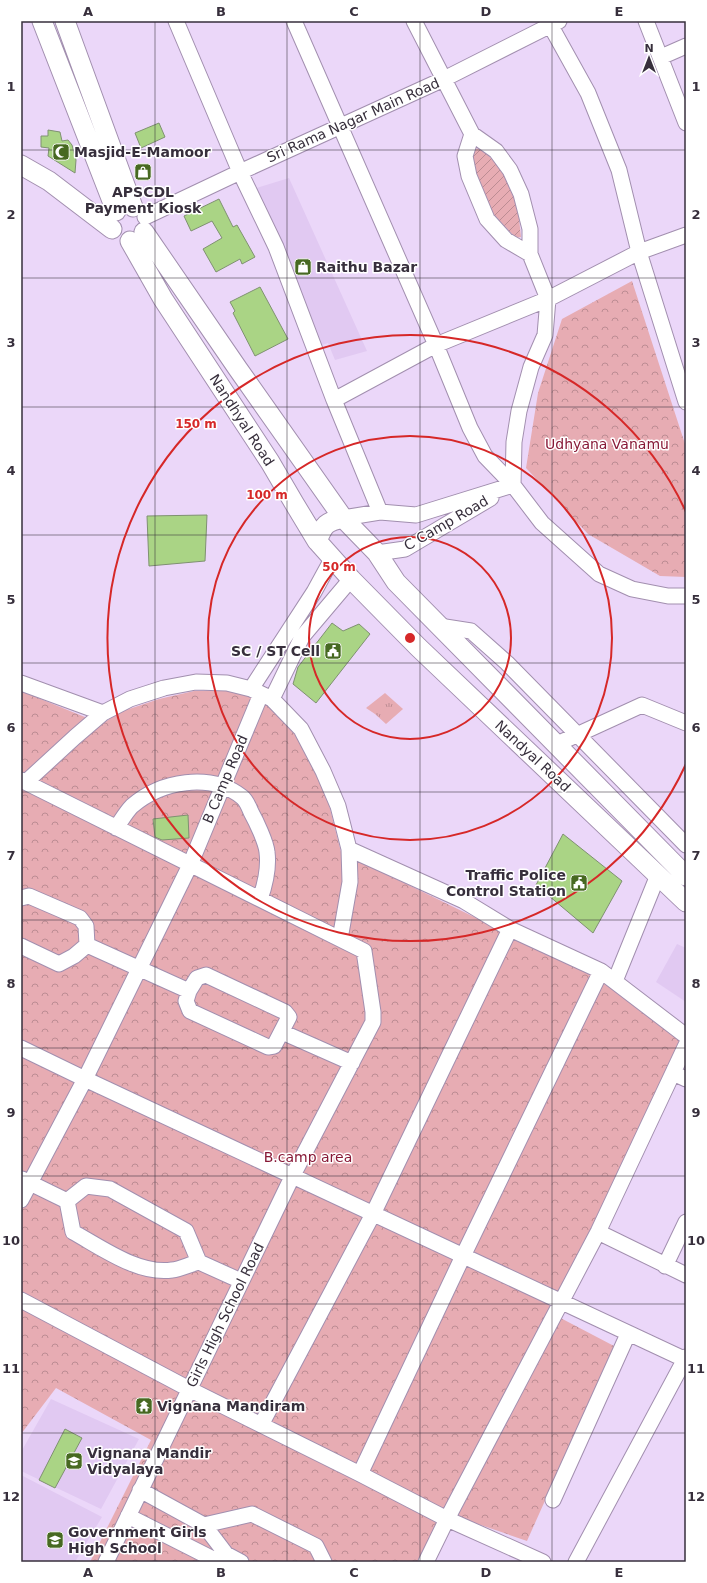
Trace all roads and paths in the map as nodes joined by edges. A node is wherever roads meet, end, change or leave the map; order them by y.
1 (42, 21) edge
2 (65, 21) edge
3 (176, 21) edge
4 (294, 21) edge
5 (414, 21) edge
6 (646, 21) edge
7 (552, 22) edge
8 (686, 46) edge
9 (661, 57) junction
10 (444, 79) junction
11 (686, 122) edge
12 (340, 126) junction
13 (472, 134) junction
14 (21, 165) edge
15 (240, 172) junction
16 (130, 223) junction
17 (686, 235) edge
18 (639, 252) junction
19 (530, 254) junction
20 (548, 299) junction
21 (436, 345) junction
22 (334, 400) junction
23 (686, 402) edge
24 (513, 485) junction
25 (380, 512) junction
26 (343, 518) junction
27 (317, 540) junction
28 (377, 554) junction
29 (332, 559) junction
30 (350, 579) junction
31 (396, 582) junction
32 (686, 596) edge
33 (380, 610) junction
34 (439, 626) junction
35 (21, 683) edge
36 (261, 694) junction
37 (103, 714) junction
38 (686, 723) edge
39 (579, 734) junction
40 (557, 744) junction
41 (24, 781) edge
42 (223, 786) junction
43 (116, 828) junction
44 (686, 845) edge
45 (349, 849) junction
46 (190, 865) junction
47 (658, 875) junction
48 (686, 876) edge
49 (21, 898) edge
50 (260, 899) junction
51 (686, 902) edge
52 (510, 929) junction
53 (340, 939) junction
54 (87, 945) junction
55 (21, 946) edge
56 (138, 968) junction
57 (601, 970) junction
58 (615, 981) junction
59 (189, 991) junction
60 (282, 1032) junction
61 (686, 1036) edge
62 (686, 1045) edge
63 (21, 1048) edge
64 (352, 1063) junction
65 (679, 1076) edge
66 (84, 1080) junction
67 (292, 1177) junction
68 (26, 1181) edge
69 (21, 1200) edge
70 (66, 1201) junction
71 (373, 1214) junction
72 (686, 1222) edge
73 (598, 1232) junction
74 (462, 1256) junction
75 (199, 1262) junction
76 (666, 1266) junction
77 (686, 1275) edge
78 (241, 1281) junction
79 (21, 1300) edge
80 (562, 1303) junction
81 (628, 1334) junction
82 (686, 1359) edge
83 (189, 1389) junction
84 (261, 1425) junction
85 (360, 1474) junction
86 (140, 1490) junction
87 (553, 1500) dead end
88 (128, 1516) junction
89 (447, 1519) junction
90 (204, 1525) junction
91 (106, 1562) edge
92 (218, 1562) edge
93 (241, 1562) edge
94 (324, 1562) edge
95 (426, 1562) edge
96 (543, 1562) edge
97 (576, 1562) edge

1 - 16 main road
2 - 16 main road
3 - 15 street
4 - 12 street
5 - 10 street
6 - 9 street
7 - 10 street, Sri Rama Nagar Main Road
7 - 18 street
8 - 9 street
9 - 11 street
10 - 12 street, Sri Rama Nagar Main Road
10 - 13 street
12 - 15 street, Sri Rama Nagar Main Road
12 - 21 street
13 - 19 street
13 - 19 street
14 - 16 main road
15 - 16 street, Sri Rama Nagar Main Road
15 - 22 street
16 - 26 main road, Nandyal Road
16 - 27 main road, Nandhyal Road
17 - 18 street
18 - 20 street
18 - 23 street
19 - 20 street
20 - 21 street
20 - 24 street
21 - 22 street
21 - 24 street
22 - 25 street
24 - 25 street
24 - 28 street, C Camp Road
24 - 32 street
25 - 26 street
26 - 27 main road
26 - 28 main road, Nandyal Road
27 - 29 main road, Nandhyal Road
28 - 31 main road, Nandyal Road
29 - 30 main road, Nandhyal Road
29 - 36 street, B Camp Road
30 - 33 main road, Nandhyal Road
30 - 36 street
31 - 33 main road
31 - 34 main road, Nandyal Road
33 - 47 main road, Nandyal Road
34 - 39 street
34 - 40 main road, Nandyal Road
35 - 37 street
36 - 37 street
36 - 42 street, B Camp Road
36 - 45 street
37 - 41 street
38 - 39 street
39 - 40 street
39 - 44 street
40 - 48 main road, Nandyal Road
41 - 43 street
42 - 43 street
42 - 46 street, B Camp Road
42 - 50 street
43 - 46 street
45 - 52 street
45 - 53 street
46 - 50 street
46 - 56 street, B Camp Road
47 - 51 main road, Nandyal Road
47 - 58 street
49 - 54 street
50 - 53 street
52 - 57 street
52 - 71 street
53 - 64 street, Girls High School Road
54 - 55 street
54 - 56 street
56 - 59 street
56 - 66 street, B Camp Road
57 - 58 street
57 - 74 street
58 - 61 street
59 - 60 street
59 - 60 street
60 - 64 street
62 - 65 street
63 - 66 street
64 - 67 street, Girls High School Road
65 - 73 street
66 - 67 street
66 - 68 street, B Camp Road
67 - 71 street
67 - 78 street, Girls High School Road
68 - 69 street, B Camp Road
68 - 70 street
70 - 75 street
70 - 75 street
71 - 74 street
71 - 84 street
72 - 76 street
73 - 76 street
73 - 80 street
74 - 80 street
74 - 85 street
75 - 78 street
76 - 77 street
78 - 83 street, Girls High School Road
79 - 83 street
80 - 81 street
80 - 89 street
81 - 82 street
81 - 87 street
82 - 97 street
83 - 84 street
83 - 86 street, Girls High School Road
84 - 85 street
85 - 89 street
86 - 88 street, Girls High School Road
86 - 90 street
88 - 91 street, Girls High School Road
88 - 92 street
89 - 95 street
89 - 96 street
90 - 93 street
90 - 94 street

